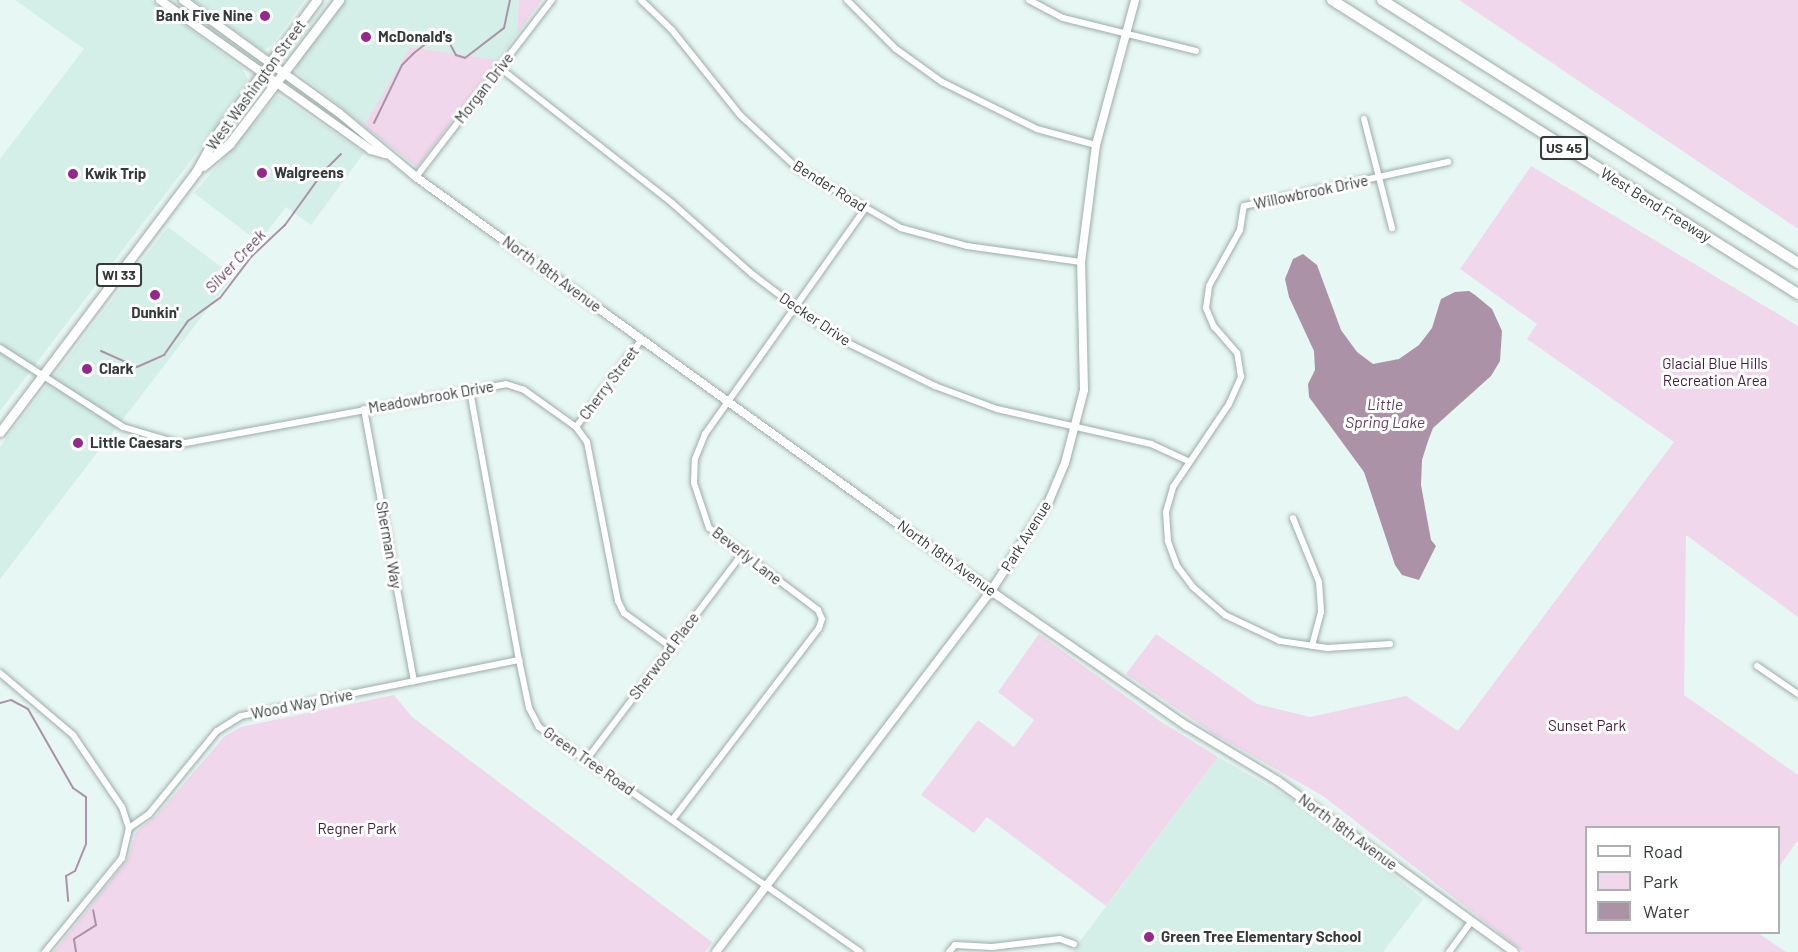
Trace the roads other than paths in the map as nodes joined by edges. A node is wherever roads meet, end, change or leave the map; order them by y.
1 (160, 0) edge
2 (183, 0) edge
3 (317, 0) edge
4 (339, 0) edge
5 (552, 0) edge
6 (641, 0) edge
7 (847, 0) edge
8 (1029, 0) edge
9 (1135, 0) edge
10 (1332, 0) edge
11 (1382, 0) edge
12 (1123, 35) junction
13 (1196, 51) dead end
14 (270, 63) junction
15 (500, 68) junction
16 (263, 73) junction
17 (284, 73) junction
18 (276, 83) junction
19 (1364, 119) dead end
20 (1096, 145) junction
21 (386, 154) junction
22 (1448, 162) dead end
23 (196, 172) junction
24 (416, 177) junction
25 (1378, 178) junction
26 (866, 209) junction
27 (1392, 228) dead end
28 (1081, 262) junction
29 (1798, 263) edge
30 (1798, 294) edge
31 (795, 307) junction
32 (642, 339) junction
33 (0, 348) edge
34 (42, 378) junction
35 (470, 391) junction
36 (729, 400) junction
37 (364, 409) junction
38 (1076, 424) junction
39 (576, 428) junction
40 (0, 432) edge
41 (1188, 461) junction
42 (1293, 518) dead end
43 (742, 554) junction
44 (991, 591) junction
45 (1389, 644) dead end
46 (1312, 646) junction
47 (671, 647) junction
48 (519, 660) junction
49 (1757, 666) dead end
50 (0, 673) edge
51 (414, 681) junction
52 (1798, 694) edge
53 (587, 759) junction
54 (673, 819) junction
55 (129, 828) junction
56 (766, 886) junction
57 (1471, 922) junction
58 (1074, 944) dead end
59 (45, 952) edge
60 (716, 952) edge
61 (860, 952) edge
62 (949, 952) edge
63 (1449, 952) edge
64 (1514, 952) edge

1 - 16 street, North 18th Avenue
2 - 14 street, North 18th Avenue
3 - 14 main road, West Washington Street / WI 33
4 - 17 main road, West Washington Street / WI 33
5 - 15 street, Morgan Drive
6 - 26 street, Bender Road
7 - 20 street
8 - 12 street
9 - 12 street, Park Avenue
10 - 30 highway, West Bend Freeway / US 45
11 - 29 highway, West Bend Freeway / US 45
12 - 13 street
12 - 20 street, Park Avenue
14 - 16 main road, West Washington Street / WI 33
14 - 17 street, North 18th Avenue
15 - 24 street, Morgan Drive
15 - 31 street, Decker Drive
16 - 18 street, North 18th Avenue
16 - 23 main road, West Washington Street / WI 33
17 - 18 main road, West Washington Street / WI 33
17 - 21 street, North 18th Avenue
18 - 21 street, North 18th Avenue
18 - 23 main road, West Washington Street / WI 33
19 - 25 street, Willowbrook Drive
20 - 28 street, Park Avenue
21 - 24 street, North 18th Avenue
22 - 25 street, Willowbrook Drive
23 - 34 main road, West Washington Street / WI 33
24 - 32 street, North 18th Avenue
25 - 27 street, Willowbrook Drive
25 - 41 street, Willowbrook Drive
26 - 28 street, Bender Road
26 - 31 street, Beverly Lane
28 - 38 street, Park Avenue
31 - 36 street, Beverly Lane
31 - 38 street, Decker Drive
32 - 36 street, North 18th Avenue
32 - 39 street, Cherry Street
33 - 34 street, Meadowbrook Drive
34 - 37 street, Meadowbrook Drive
34 - 40 main road, West Washington Street / WI 33
35 - 37 street, Meadowbrook Drive
35 - 39 street, Meadowbrook Drive
35 - 48 street, Green Tree Road
36 - 43 street, Beverly Lane
36 - 44 street, North 18th Avenue
37 - 51 street, Sherman Way
38 - 41 street, Decker Drive
38 - 44 street, Park Avenue
39 - 47 street, Meadowbrook Drive
41 - 46 street
42 - 46 street
43 - 47 street, Sherwood Place
43 - 54 street, Beverly Lane
44 - 56 street, Park Avenue
44 - 57 street, North 18th Avenue
45 - 46 street
47 - 53 street, Sherwood Place
48 - 51 street, Wood Way Drive
48 - 53 street, Green Tree Road
49 - 52 street
50 - 55 street
51 - 55 street, Wood Way Drive
53 - 54 street, Green Tree Road
54 - 56 street, Green Tree Road
55 - 59 street
56 - 60 street, Park Avenue
56 - 61 street, Green Tree Road
57 - 63 street
57 - 64 street, North 18th Avenue
58 - 62 street

